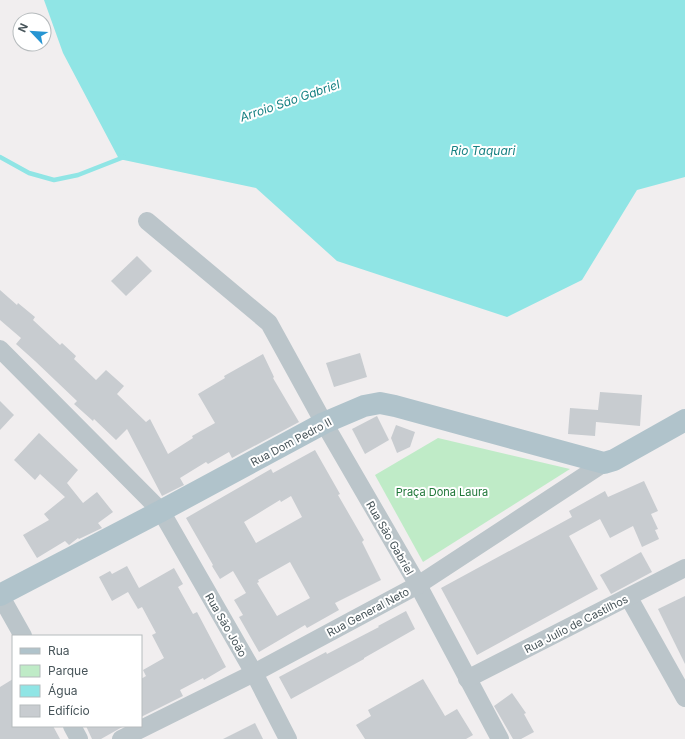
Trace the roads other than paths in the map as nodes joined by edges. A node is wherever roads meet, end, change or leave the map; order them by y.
1 (147, 221) dead end
2 (0, 349) edge
3 (685, 420) edge
4 (324, 424) junction
5 (604, 463) junction
6 (161, 511) junction
7 (685, 568) edge
8 (418, 585) junction
9 (0, 595) edge
10 (629, 598) junction
11 (22, 635) edge
12 (254, 673) junction
13 (467, 679) junction
14 (685, 698) edge
15 (73, 727) edge
16 (79, 739) edge
17 (121, 739) edge
18 (288, 739) edge
19 (500, 739) edge

1 - 4 street, Rua São Gabriel
2 - 6 street, Rua São João
3 - 5 main road
4 - 5 main road, Rua Dom Pedro II
4 - 6 main road, Rua Dom Pedro II
4 - 8 street, Rua São Gabriel
5 - 8 street, Rua General Neto
6 - 9 main road, Rua Dom Pedro II
6 - 12 street, Rua São João
7 - 10 street, Rua Julio de Castilhos
8 - 12 street, Rua General Neto
8 - 13 street, Rua São Gabriel
9 - 11 street
10 - 13 street, Rua Julio de Castilhos
10 - 14 street
12 - 17 street, Rua General Neto
12 - 18 street, Rua São João
13 - 19 street, Rua São Gabriel
15 - 16 street

